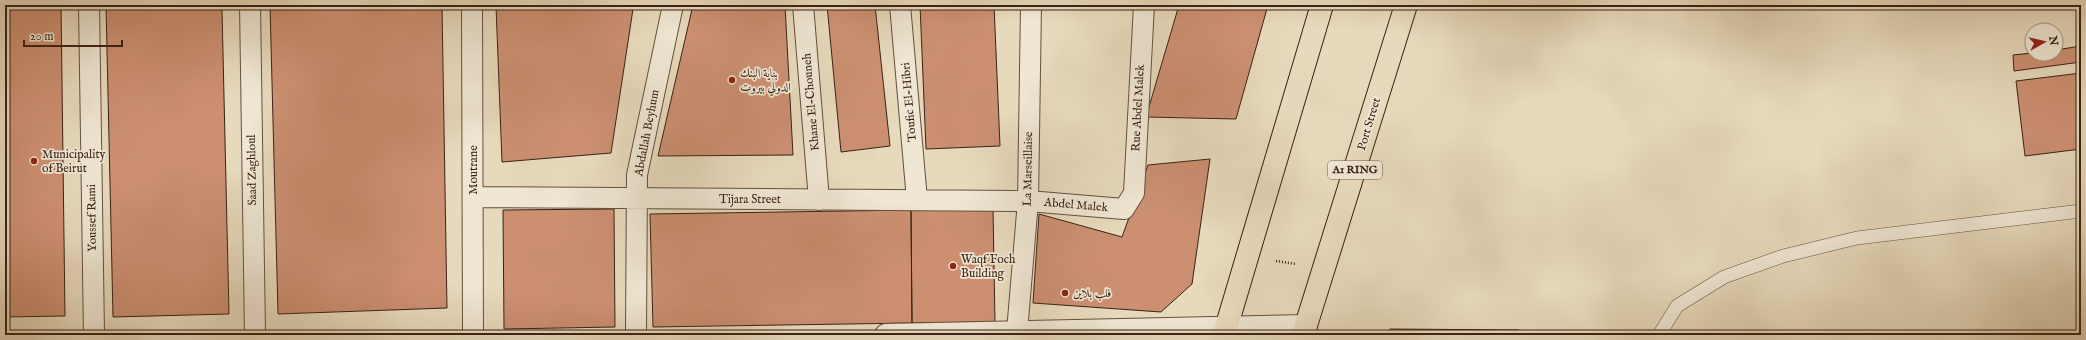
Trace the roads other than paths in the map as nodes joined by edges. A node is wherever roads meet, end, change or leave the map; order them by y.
1 (90, 5) edge
2 (250, 5) edge
3 (472, 5) edge
4 (673, 5) edge
5 (804, 5) edge
6 (900, 5) edge
7 (1031, 5) edge
8 (1144, 5) edge
9 (1322, 5) edge
10 (1406, 5) edge
11 (473, 197) junction
12 (637, 198) junction
13 (819, 200) junction
14 (917, 200) junction
15 (1028, 201) junction
16 (2081, 211) edge
17 (1304, 330) edge
18 (1225, 331) edge
19 (1017, 332) junction
20 (94, 335) edge
21 (255, 335) edge
22 (474, 335) edge
23 (636, 335) edge
24 (886, 335) edge
25 (1659, 335) edge

1 - 20 street, Youssef Rami
2 - 21 street, Saad Zaghloul
3 - 11 street, Moutrane
4 - 12 street, Abdallah Beyhum
5 - 13 street, Khane El-Chouneh
6 - 14 street, Toufic El-Hibri
7 - 15 street, La Marseillaise
8 - 15 street, Abdel Malek
9 - 18 highway
10 - 17 highway, Port Street / A1 RING
11 - 12 street, Tijara Street
11 - 22 street, Moutrane
12 - 13 street, Tijara Street
12 - 23 street, Abdallah Beyhum
13 - 14 street, Tijara Street
14 - 15 street, Tijara Street
15 - 19 street, La Marseillaise
16 - 25 lane
17 - 18 street
18 - 19 street
19 - 24 street

